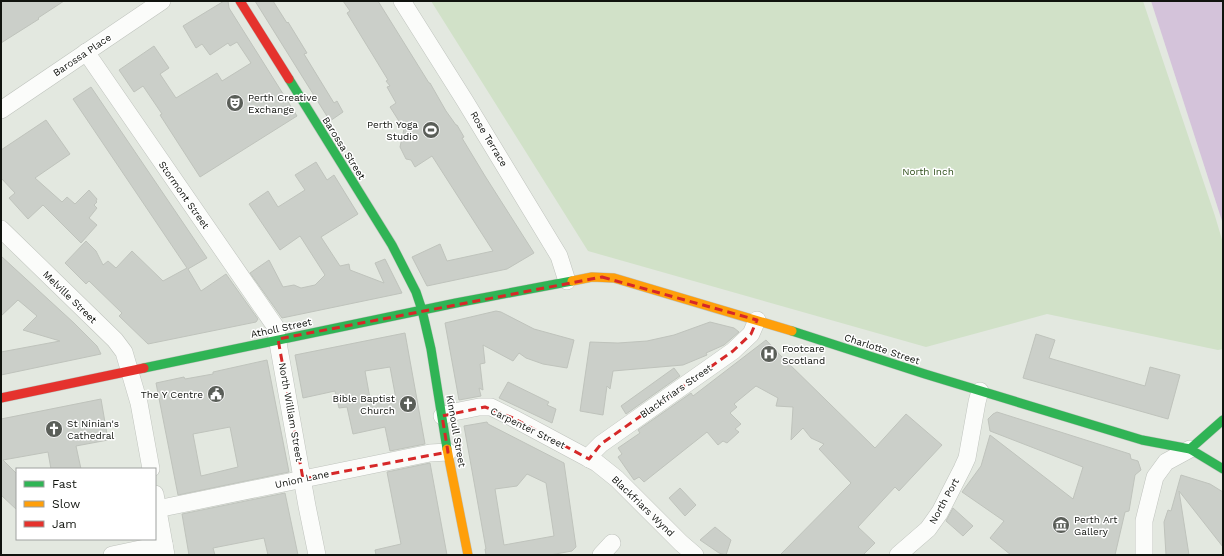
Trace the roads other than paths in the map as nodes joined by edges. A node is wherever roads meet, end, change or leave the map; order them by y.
1 (162, 1) edge
2 (240, 1) edge
3 (402, 1) edge
4 (86, 52) junction
5 (1, 110) edge
6 (1, 229) edge
7 (566, 282) junction
8 (422, 310) junction
9 (757, 320) junction
10 (278, 339) junction
11 (130, 371) junction
12 (980, 391) junction
13 (1, 398) edge
14 (442, 416) junction
15 (1223, 420) edge
16 (1190, 449) junction
17 (448, 452) junction
18 (589, 459) junction
19 (151, 468) edge
20 (1223, 469) edge
21 (303, 479) junction
22 (156, 502) edge
23 (165, 550) edge
24 (112, 555) edge
25 (317, 555) edge
26 (468, 555) edge
27 (696, 555) edge
28 (898, 555) edge
29 (1144, 555) edge

1 - 4 street, Barossa Place
2 - 8 main road, Barossa Street
3 - 7 street, Rose Terrace
4 - 5 street, Barossa Place
4 - 10 street, Stormont Street
6 - 11 street, Melville Street
7 - 8 main road, Atholl Street
7 - 9 main road, Charlotte Street
8 - 10 main road, Atholl Street
8 - 14 main road, Kinnoull Street
9 - 12 main road, Charlotte Street
9 - 18 street, Blackfriars Street
10 - 11 main road, Atholl Street
10 - 21 street, North William Street
11 - 13 main road, Atholl Street
11 - 19 street, Melville Street
12 - 16 main road, Charlotte Street
12 - 28 street, North Port
14 - 17 main road, Kinnoull Street
14 - 18 street, Carpenter Street
15 - 16 main road
16 - 20 main road
16 - 29 street
17 - 21 street, Union Lane
17 - 26 main road, Kinnoull Street
18 - 27 street, Blackfriars Wynd
21 - 22 street, Union Lane
21 - 25 street, North William Street
22 - 23 street
23 - 24 street

